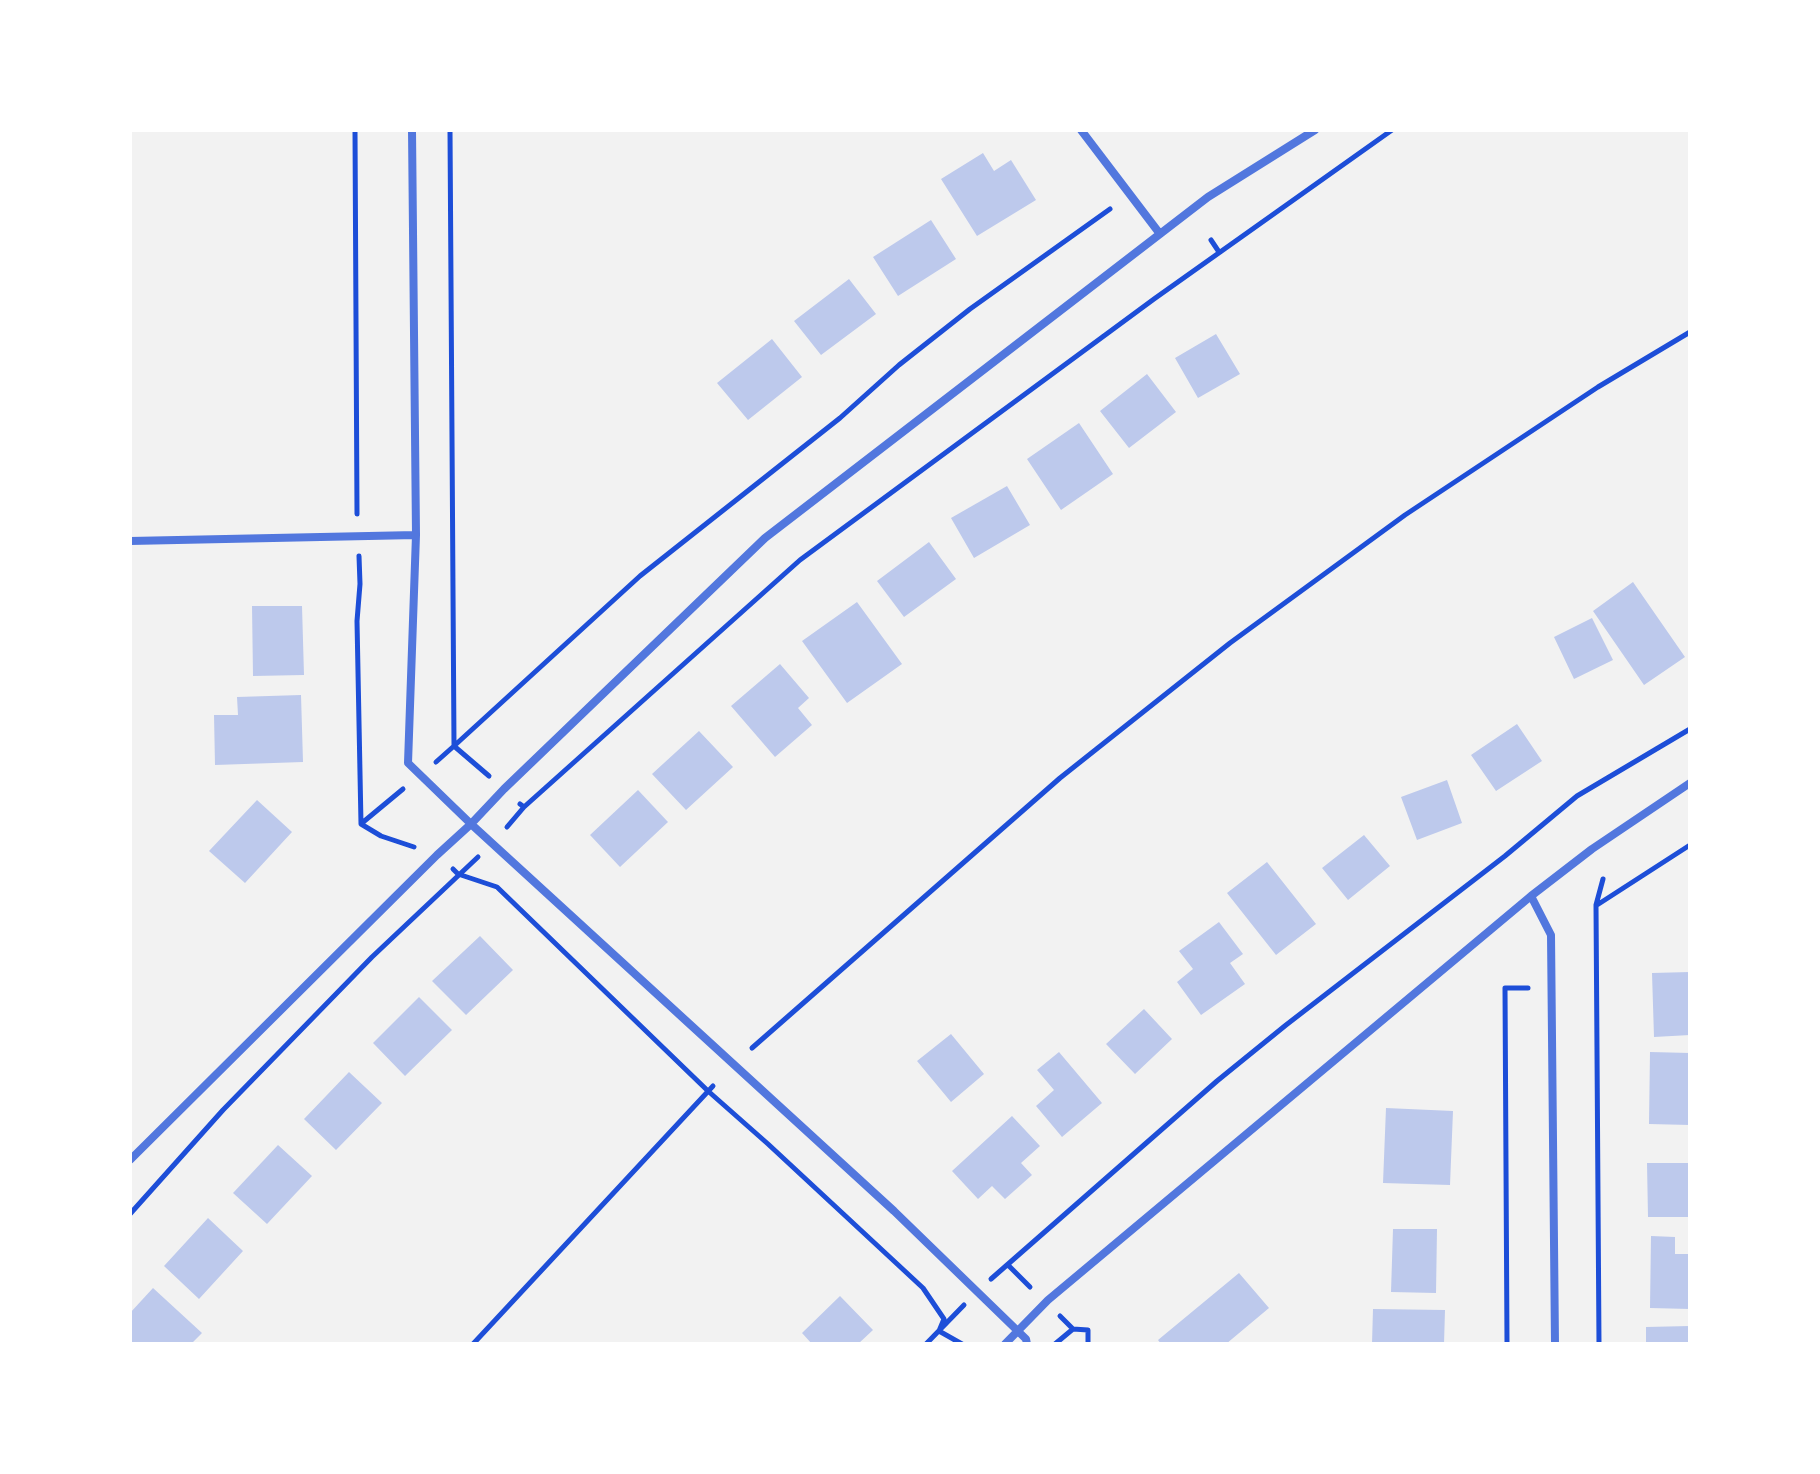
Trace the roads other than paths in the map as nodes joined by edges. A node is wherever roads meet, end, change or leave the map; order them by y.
1 (412, 130) edge
2 (1081, 130) edge
3 (1315, 130) edge
4 (1160, 234) junction
5 (416, 535) junction
6 (130, 541) edge
7 (1690, 783) edge
8 (471, 824) junction
9 (1531, 896) junction
10 (130, 1160) edge
11 (1017, 1331) junction
12 (1005, 1344) edge
13 (1027, 1344) edge
14 (1555, 1344) edge

1 - 5 street
2 - 4 street
3 - 4 street
4 - 8 street
5 - 6 street
5 - 8 street
7 - 9 street
8 - 10 street
8 - 11 street
9 - 11 street
9 - 14 street
11 - 12 street
11 - 13 street

